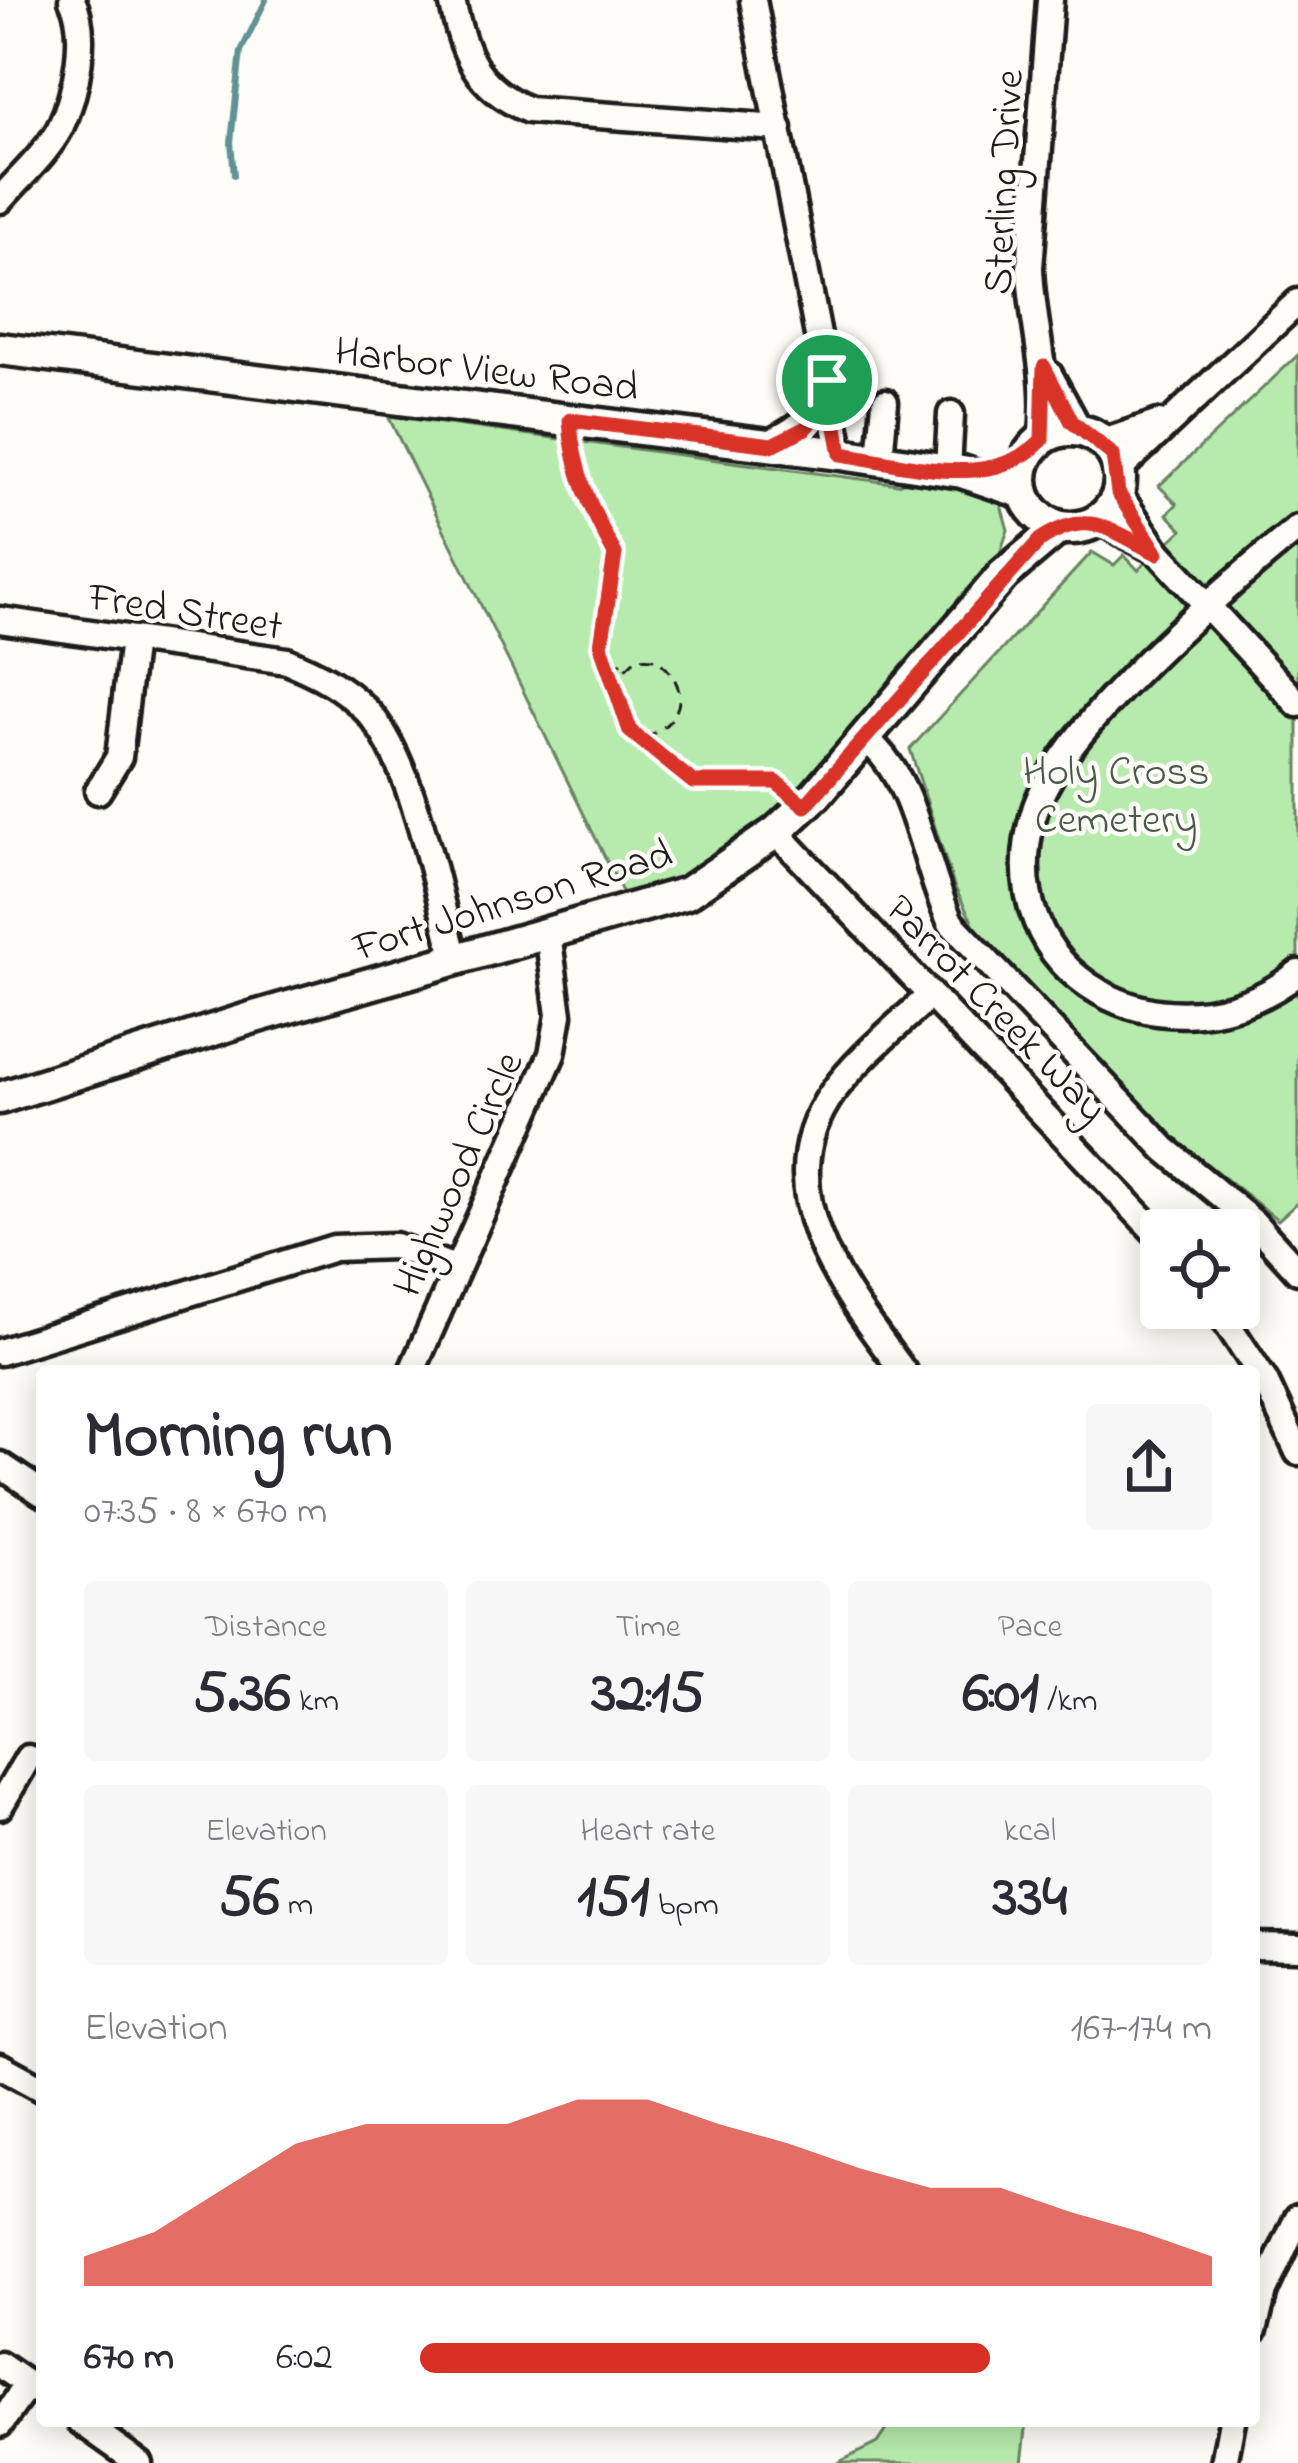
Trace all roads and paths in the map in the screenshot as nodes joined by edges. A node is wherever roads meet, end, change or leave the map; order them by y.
1 (72, 0) edge
2 (452, 0) edge
3 (753, 0) edge
4 (1050, 0) edge
5 (779, 128) junction
6 (0, 200) edge
7 (1298, 302) edge
8 (0, 349) edge
9 (1044, 367) junction
10 (827, 380) junction
11 (885, 402) dead end
12 (1182, 411) junction
13 (951, 414) dead end
14 (570, 420) junction
15 (1091, 436) junction
16 (772, 445) junction
17 (1036, 446) junction
18 (841, 454) junction
19 (880, 459) junction
20 (955, 470) junction
21 (1118, 481) junction
22 (1026, 498) junction
23 (1098, 520) junction
24 (1060, 526) junction
25 (1298, 528) edge
26 (1157, 553) junction
27 (1003, 575) junction
28 (1205, 604) junction
29 (0, 620) edge
30 (133, 639) junction
31 (602, 650) junction
32 (623, 665) junction
33 (610, 683) junction
34 (1298, 704) edge
35 (866, 739) junction
36 (637, 740) junction
37 (98, 791) dead end
38 (805, 806) junction
39 (776, 832) junction
40 (548, 933) junction
41 (455, 960) junction
42 (1298, 973) edge
43 (930, 995) junction
44 (0, 1098) edge
45 (1140, 1216) edge
46 (455, 1268) junction
47 (1298, 1271) edge
48 (1230, 1329) edge
49 (0, 1352) edge
50 (415, 1365) edge
51 (899, 1365) edge
52 (1253, 1365) edge
53 (1260, 1376) edge
54 (1298, 1452) edge
55 (0, 1465) edge
56 (36, 1489) edge
57 (28, 1758) dead end
58 (0, 1806) edge
59 (1260, 1946) edge
60 (1298, 1947) edge
61 (0, 2066) edge
62 (36, 2086) edge
63 (1298, 2217) edge
64 (1260, 2307) edge
65 (0, 2365) edge
66 (35, 2389) edge
67 (0, 2424) edge
68 (89, 2427) edge
69 (1231, 2427) edge
70 (140, 2463) edge
71 (1224, 2463) edge

1 - 6 street
2 - 5 street
3 - 5 street
4 - 9 street, Sterling Drive
5 - 10 street
7 - 12 street
8 - 14 main road, Harbor View Road
9 - 15 street, Sterling Drive
9 - 17 street, Sterling Drive
10 - 16 main road
10 - 18 street
11 - 19 street
12 - 15 street
12 - 21 street
13 - 20 street
14 - 16 main road, Harbor View Road
14 - 31 path
15 - 17 main road
15 - 21 main road
16 - 18 main road, Harbor View Road
17 - 20 main road, Harbor View Road
17 - 22 main road
18 - 19 main road, Harbor View Road
19 - 20 main road, Harbor View Road
20 - 22 main road, Harbor View Road
21 - 23 main road
21 - 26 street
22 - 24 main road
22 - 27 main road, Fort Johnson Road
23 - 24 main road
23 - 26 street
24 - 27 main road, Fort Johnson Road
25 - 28 street
26 - 28 street
27 - 35 main road, Fort Johnson Road
28 - 34 street
28 - 42 street
29 - 30 street, Fred Street
30 - 37 street
30 - 41 street, Fred Street
31 - 32 path
31 - 33 path
32 - 33 path
32 - 36 path
33 - 36 path
35 - 38 main road, Fort Johnson Road
35 - 47 street
36 - 38 path
38 - 39 main road, Fort Johnson Road
39 - 40 main road, Fort Johnson Road
39 - 43 street, Parrot Creek Way
40 - 41 main road, Fort Johnson Road
40 - 46 street, Highwood Circle
41 - 44 main road, Fort Johnson Road
43 - 45 street, Parrot Creek Way
43 - 51 street
46 - 49 street
46 - 50 street, Highwood Circle
48 - 52 street
53 - 54 street
55 - 56 street
57 - 58 street
59 - 60 street
61 - 62 street
63 - 64 street
65 - 66 street
66 - 67 street
68 - 70 street
69 - 71 street

